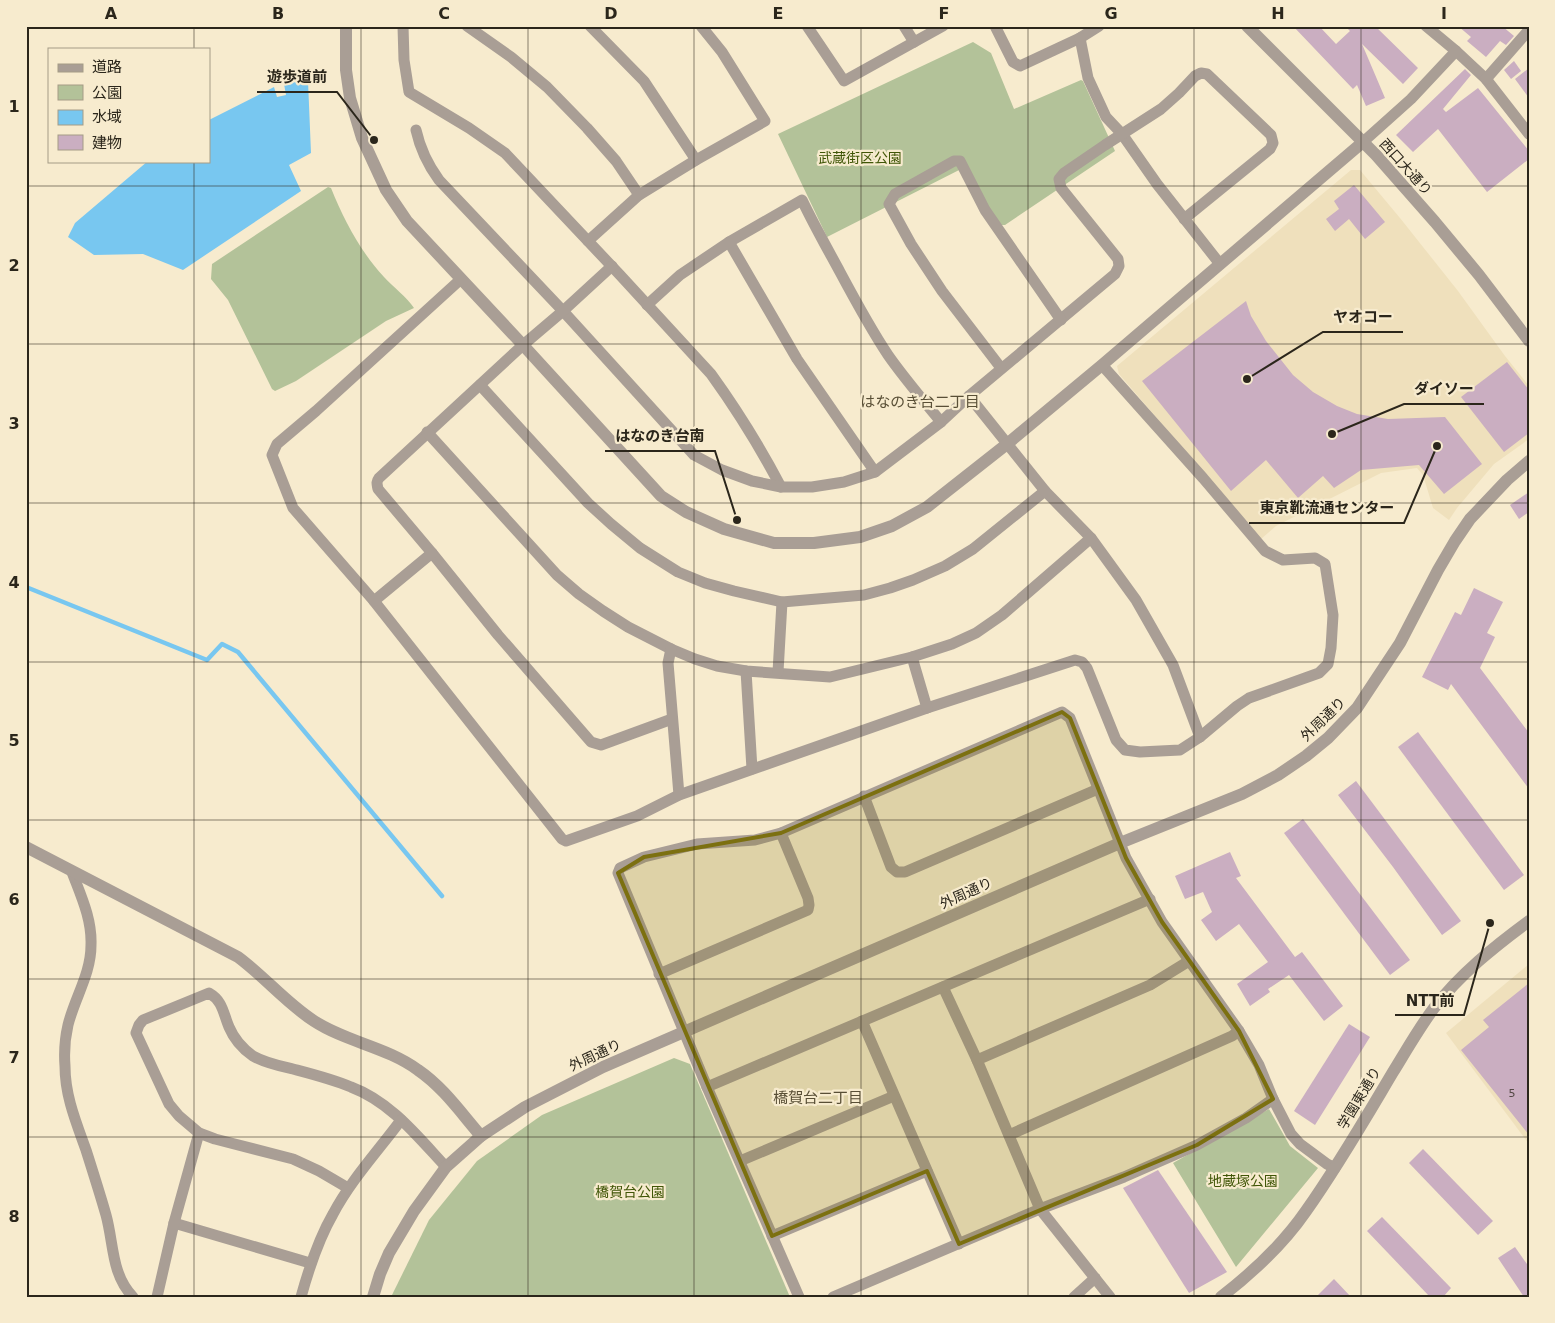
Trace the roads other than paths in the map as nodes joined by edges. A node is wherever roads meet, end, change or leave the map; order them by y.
1 (346, 26) edge
2 (403, 26) edge
3 (467, 26) edge
4 (590, 26) edge
5 (701, 26) edge
6 (807, 26) edge
7 (904, 26) edge
8 (943, 26) edge
9 (995, 26) edge
10 (1099, 26) edge
11 (1247, 26) edge
12 (1426, 26) edge
13 (479, 30) edge
14 (1529, 30) edge
15 (1080, 38) junction
16 (914, 42) junction
17 (1456, 51) junction
18 (1486, 80) junction
19 (416, 130) dead end
20 (1122, 134) junction
21 (1529, 134) edge
22 (1363, 142) junction
23 (696, 160) junction
24 (639, 195) junction
25 (1184, 219) junction
26 (588, 241) junction
27 (729, 242) junction
28 (1220, 264) junction
29 (612, 266) junction
30 (461, 279) junction
31 (647, 305) junction
32 (563, 311) junction
33 (1061, 320) junction
34 (1529, 341) edge
35 (523, 344) junction
36 (1102, 365) junction
37 (1002, 368) junction
38 (480, 385) junction
39 (968, 396) junction
40 (940, 422) junction
41 (427, 432) junction
42 (1007, 444) junction
43 (1529, 461) edge
44 (875, 472) junction
45 (781, 486) junction
46 (1045, 491) junction
47 (1091, 538) junction
48 (432, 553) junction
49 (374, 601) junction
50 (782, 602) junction
51 (671, 649) junction
52 (912, 657) junction
53 (746, 671) junction
54 (778, 672) junction
55 (927, 708) junction
56 (672, 719) junction
57 (1200, 737) junction
58 (752, 769) junction
59 (1098, 789) junction
60 (679, 795) junction
61 (864, 796) junction
62 (781, 832) junction
63 (1120, 843) junction
64 (26, 848) edge
65 (72, 872) junction
66 (1150, 899) junction
67 (1529, 921) edge
68 (1190, 961) junction
69 (659, 974) junction
70 (943, 986) junction
71 (862, 1021) junction
72 (684, 1032) junction
73 (1238, 1032) junction
74 (977, 1060) junction
75 (707, 1087) junction
76 (894, 1096) junction
77 (1273, 1100) junction
78 (401, 1120) junction
79 (199, 1133) junction
80 (1009, 1135) junction
81 (481, 1136) junction
82 (740, 1161) junction
83 (446, 1167) junction
84 (1335, 1168) junction
85 (927, 1171) junction
86 (348, 1188) junction
87 (1040, 1209) junction
88 (174, 1223) junction
89 (772, 1236) junction
90 (959, 1244) junction
91 (310, 1263) junction
92 (1095, 1278) junction
93 (133, 1297) edge
94 (157, 1297) edge
95 (301, 1297) edge
96 (373, 1297) edge
97 (799, 1297) edge
98 (833, 1297) edge
99 (1074, 1297) edge
100 (1110, 1297) edge
101 (1221, 1297) edge

1 - 30 street
2 - 26 street
3 - 13 street
4 - 23 street
5 - 23 street
6 - 16 street
7 - 16 street
8 - 16 street
9 - 15 street
10 - 15 street
11 - 22 street, 西口大通り
12 - 17 street
13 - 24 street
14 - 18 street
15 - 20 street
17 - 18 street
17 - 22 street
18 - 21 street
19 - 32 street
20 - 25 street
20 - 25 street
20 - 33 street
22 - 28 street
22 - 34 street, 西口大通り
23 - 24 street
24 - 26 street
25 - 28 street
26 - 29 street
27 - 31 street
27 - 40 street
27 - 44 street
28 - 36 street
29 - 31 street
29 - 32 street
30 - 35 street
30 - 49 street
31 - 45 street
32 - 35 street
32 - 45 street
33 - 37 street
33 - 37 street
35 - 38 street
35 - 42 street
36 - 42 street
36 - 57 street
37 - 39 street
38 - 41 street
38 - 50 street
39 - 40 street
39 - 42 street
40 - 44 street
41 - 48 street
41 - 51 street
42 - 46 street
43 - 63 street, 外周通り
44 - 45 street
46 - 47 street
46 - 50 street
47 - 52 street
47 - 57 street
48 - 49 street
48 - 56 street
49 - 60 street
50 - 54 street
51 - 53 street
51 - 56 street
52 - 54 street
52 - 55 street
53 - 54 street
53 - 58 street
55 - 57 street
55 - 58 street
56 - 60 street
58 - 60 street
59 - 61 street
59 - 61 street
59 - 63 street
61 - 62 street
62 - 69 street
62 - 69 street
63 - 66 street
63 - 72 street, 外周通り
64 - 65 street
65 - 81 street
65 - 93 street
66 - 68 street
66 - 70 street
67 - 84 street, 学園東通り
68 - 73 street
68 - 74 street
69 - 72 street
70 - 71 street
70 - 74 street
71 - 75 street
71 - 76 street
72 - 75 street
72 - 81 street, 外周通り
73 - 77 street
73 - 80 street
74 - 80 street
75 - 82 street
76 - 82 street
76 - 85 street
77 - 84 street
77 - 87 street
78 - 79 street
78 - 83 street
78 - 86 street
79 - 86 street
79 - 88 street
80 - 87 street
81 - 83 street, 外周通り
82 - 89 street
83 - 96 street, 外周通り
84 - 101 street, 学園東通り
85 - 89 street
85 - 90 street
86 - 91 street
87 - 90 street
87 - 92 street
88 - 91 street
88 - 94 street
89 - 97 street
90 - 98 street
91 - 95 street
92 - 99 street
92 - 100 street

